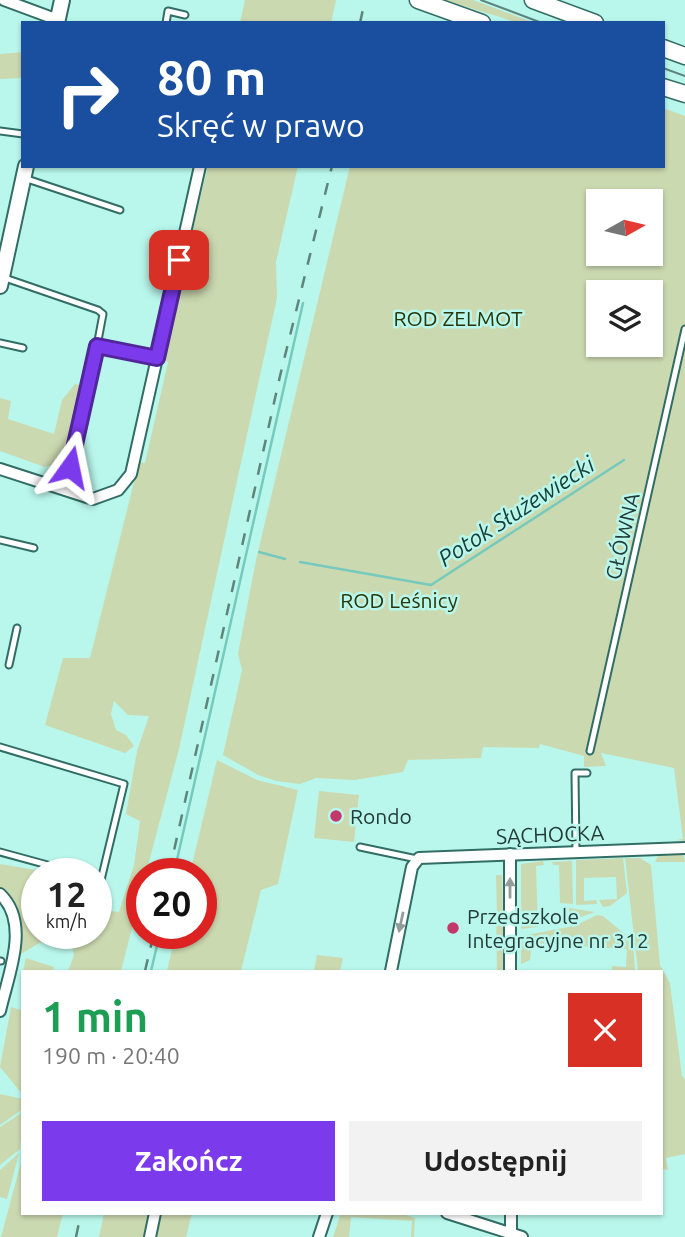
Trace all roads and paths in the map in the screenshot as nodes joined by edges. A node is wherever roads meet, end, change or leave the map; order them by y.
1 (4, 0) edge
2 (62, 0) edge
3 (418, 0) edge
4 (533, 0) edge
5 (185, 15) dead end
6 (58, 21) edge
7 (166, 21) edge
8 (476, 21) edge
9 (590, 21) edge
10 (665, 49) edge
11 (685, 56) edge
12 (665, 88) edge
13 (685, 94) edge
14 (0, 131) edge
15 (21, 134) edge
16 (200, 168) edge
17 (25, 172) edge
18 (120, 210) dead end
19 (5, 237) edge
20 (1, 281) edge
21 (685, 329) edge
22 (0, 343) edge
23 (97, 346) junction
24 (23, 348) dead end
25 (157, 358) junction
26 (0, 469) edge
27 (65, 491) junction
28 (0, 540) edge
29 (34, 548) dead end
30 (17, 628) dead end
31 (9, 665) dead end
32 (0, 747) edge
33 (590, 751) dead end
34 (587, 772) dead end
35 (360, 847) dead end
36 (685, 848) edge
37 (0, 852) edge
38 (576, 853) junction
39 (510, 854) junction
40 (22, 858) edge
41 (106, 858) edge
42 (417, 859) junction
43 (0, 894) edge
44 (391, 970) edge
45 (509, 970) edge
46 (0, 1011) edge
47 (155, 1215) edge
48 (326, 1215) edge
49 (453, 1215) edge
50 (511, 1215) edge
51 (516, 1235) edge
52 (150, 1237) edge
53 (319, 1237) edge

1 - 6 street
2 - 6 street
3 - 8 main road
4 - 9 main road
5 - 7 lane
10 - 11 main road
12 - 13 main road
14 - 15 lane
16 - 25 street
17 - 18 lane
17 - 19 street
19 - 20 street
20 - 23 lane
21 - 33 lane, GŁÓWNA
22 - 24 lane
23 - 25 lane
23 - 27 lane
25 - 27 street
26 - 27 street
28 - 29 lane
30 - 31 lane
32 - 41 lane
34 - 38 lane
35 - 42 lane
36 - 38 street, SĄCHOCKA
37 - 40 lane
38 - 39 street, SĄCHOCKA
39 - 42 street, SĄCHOCKA
45 -> 39 street
42 -> 44 street
43 - 46 street
47 - 52 street
48 - 53 street
49 - 51 street
50 - 51 street

